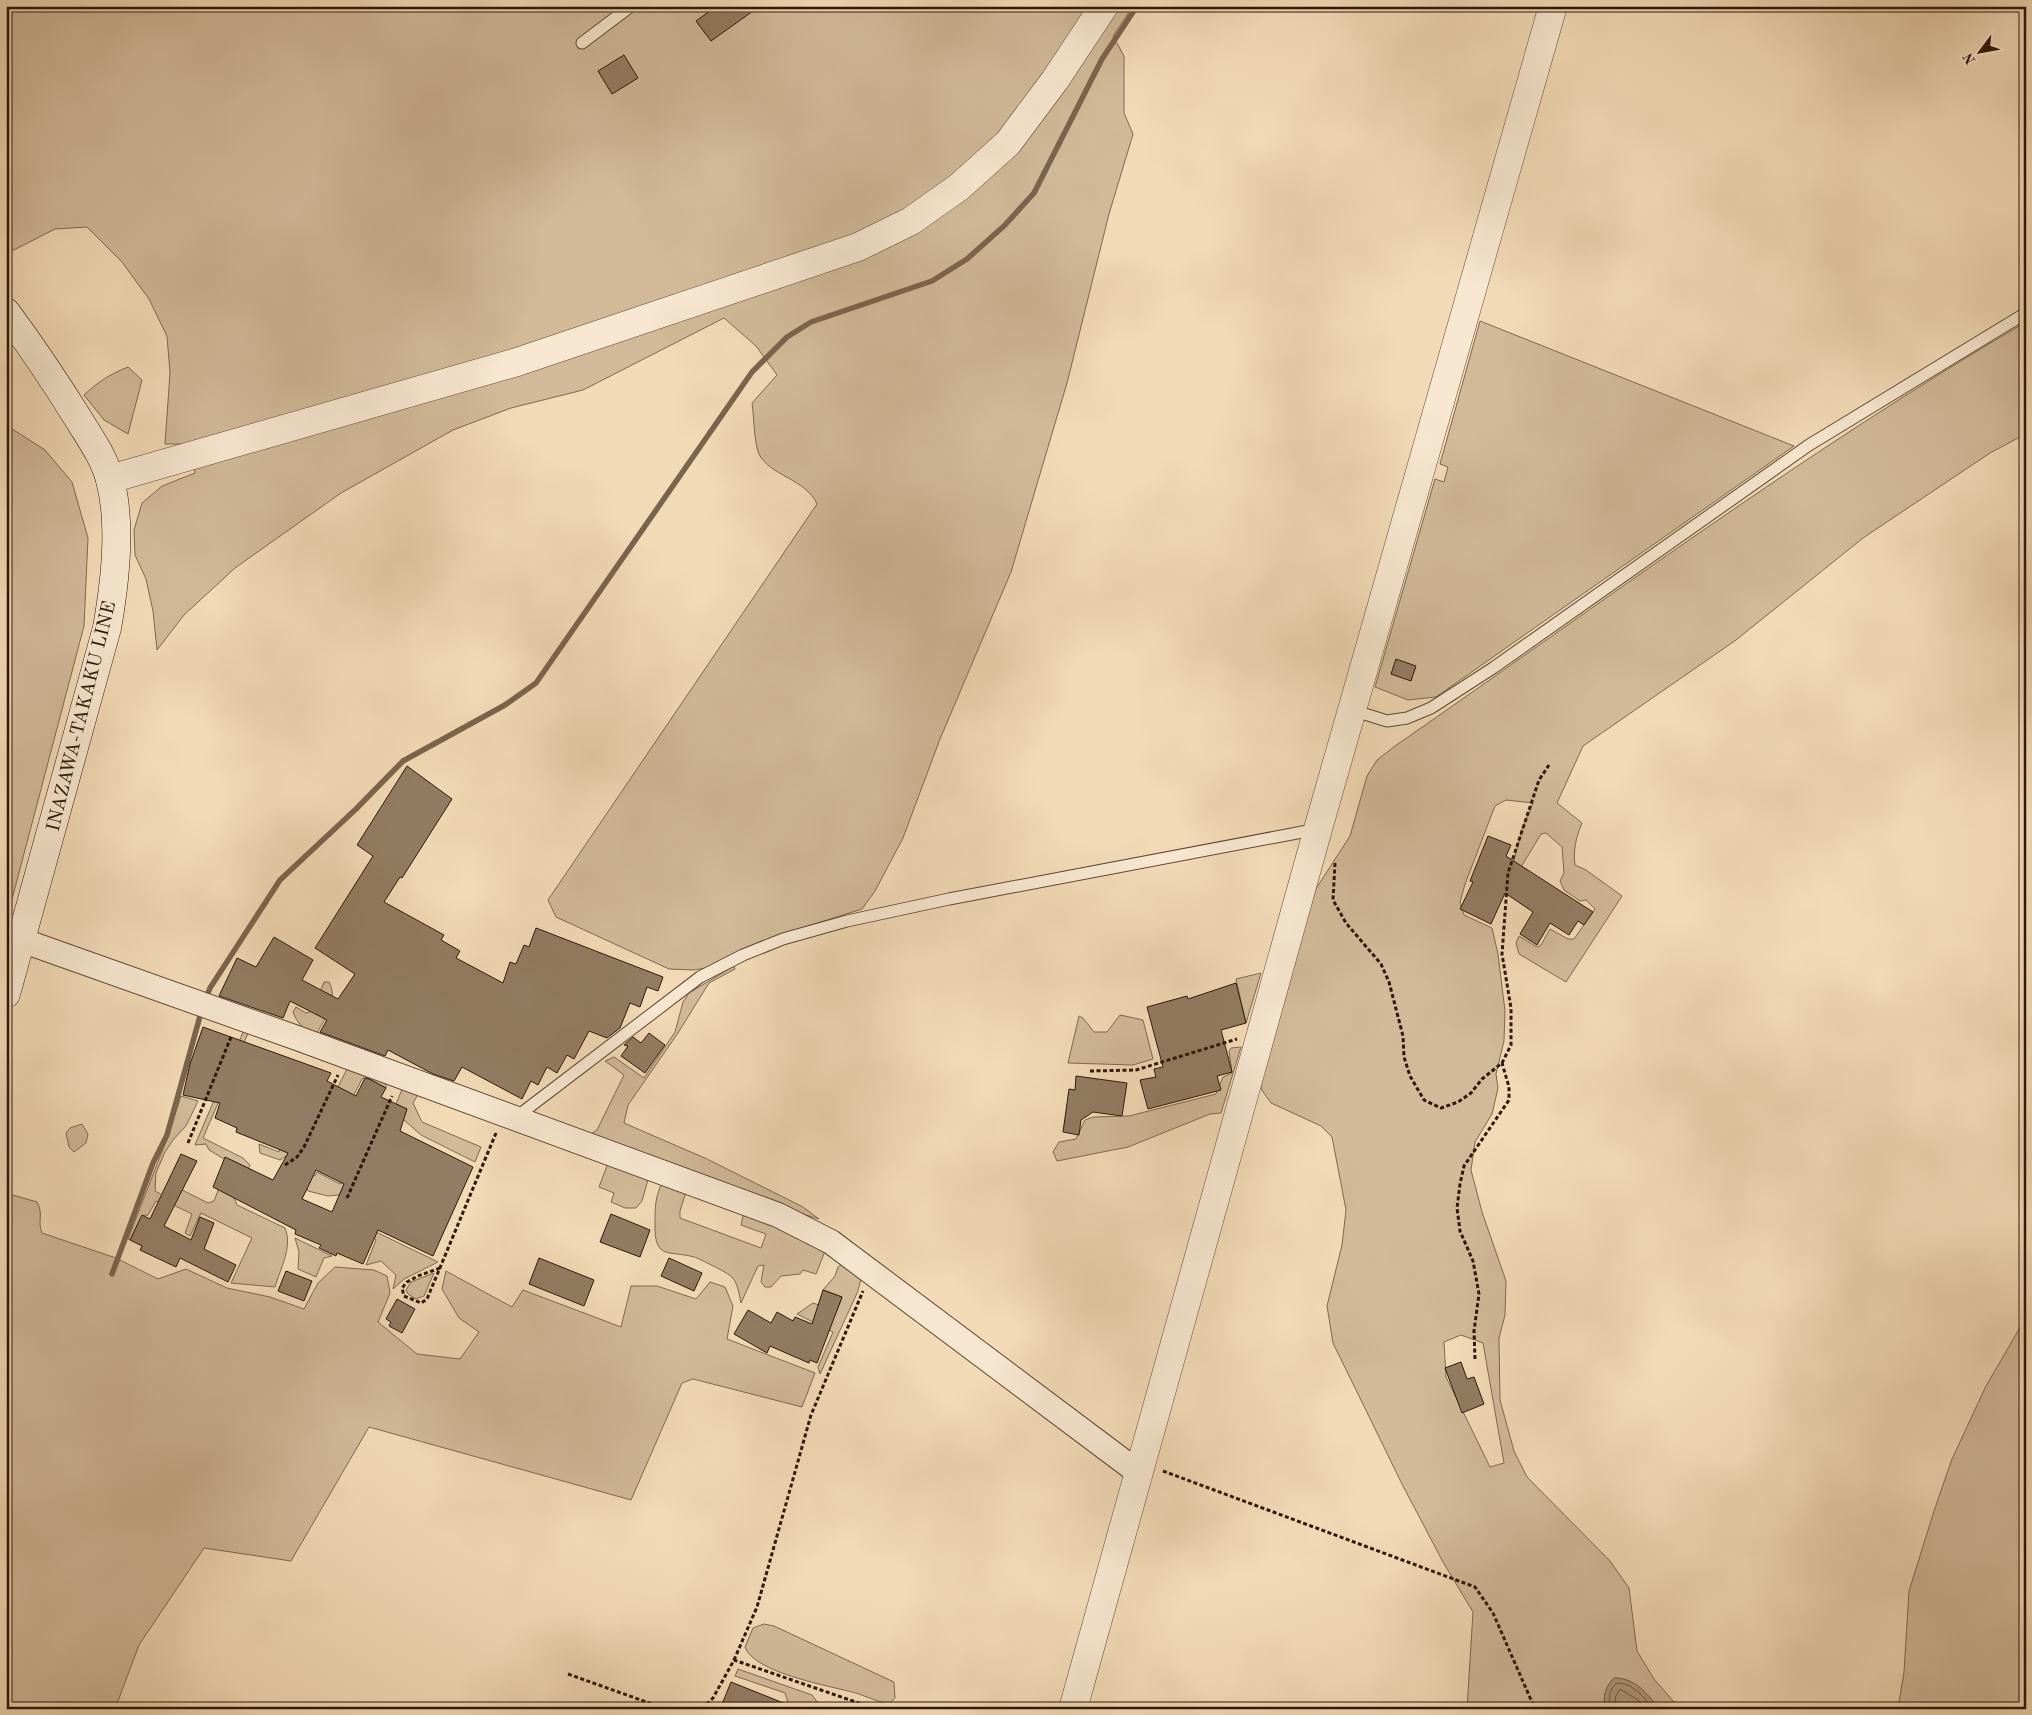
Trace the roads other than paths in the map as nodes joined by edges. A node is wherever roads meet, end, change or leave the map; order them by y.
1 (631, 6) edge
2 (1104, 6) edge
3 (1553, 6) edge
4 (582, 43) dead end
5 (6, 312) edge
6 (2026, 313) edge
7 (110, 479) junction
8 (1352, 710) junction
9 (1318, 829) junction
10 (21, 940) junction
11 (6, 994) edge
12 (509, 1116) junction
13 (1140, 1468) junction
14 (1073, 1709) edge

1 - 4 lane
2 - 7 street
3 - 8 street
5 - 7 street, INAZAWA-TAKAKU LINE
6 - 8 lane
7 - 10 street, INAZAWA-TAKAKU LINE
8 - 9 street
9 - 12 lane
9 - 13 street
10 - 11 street, INAZAWA-TAKAKU LINE
10 - 12 street
12 - 13 street
13 - 14 street

